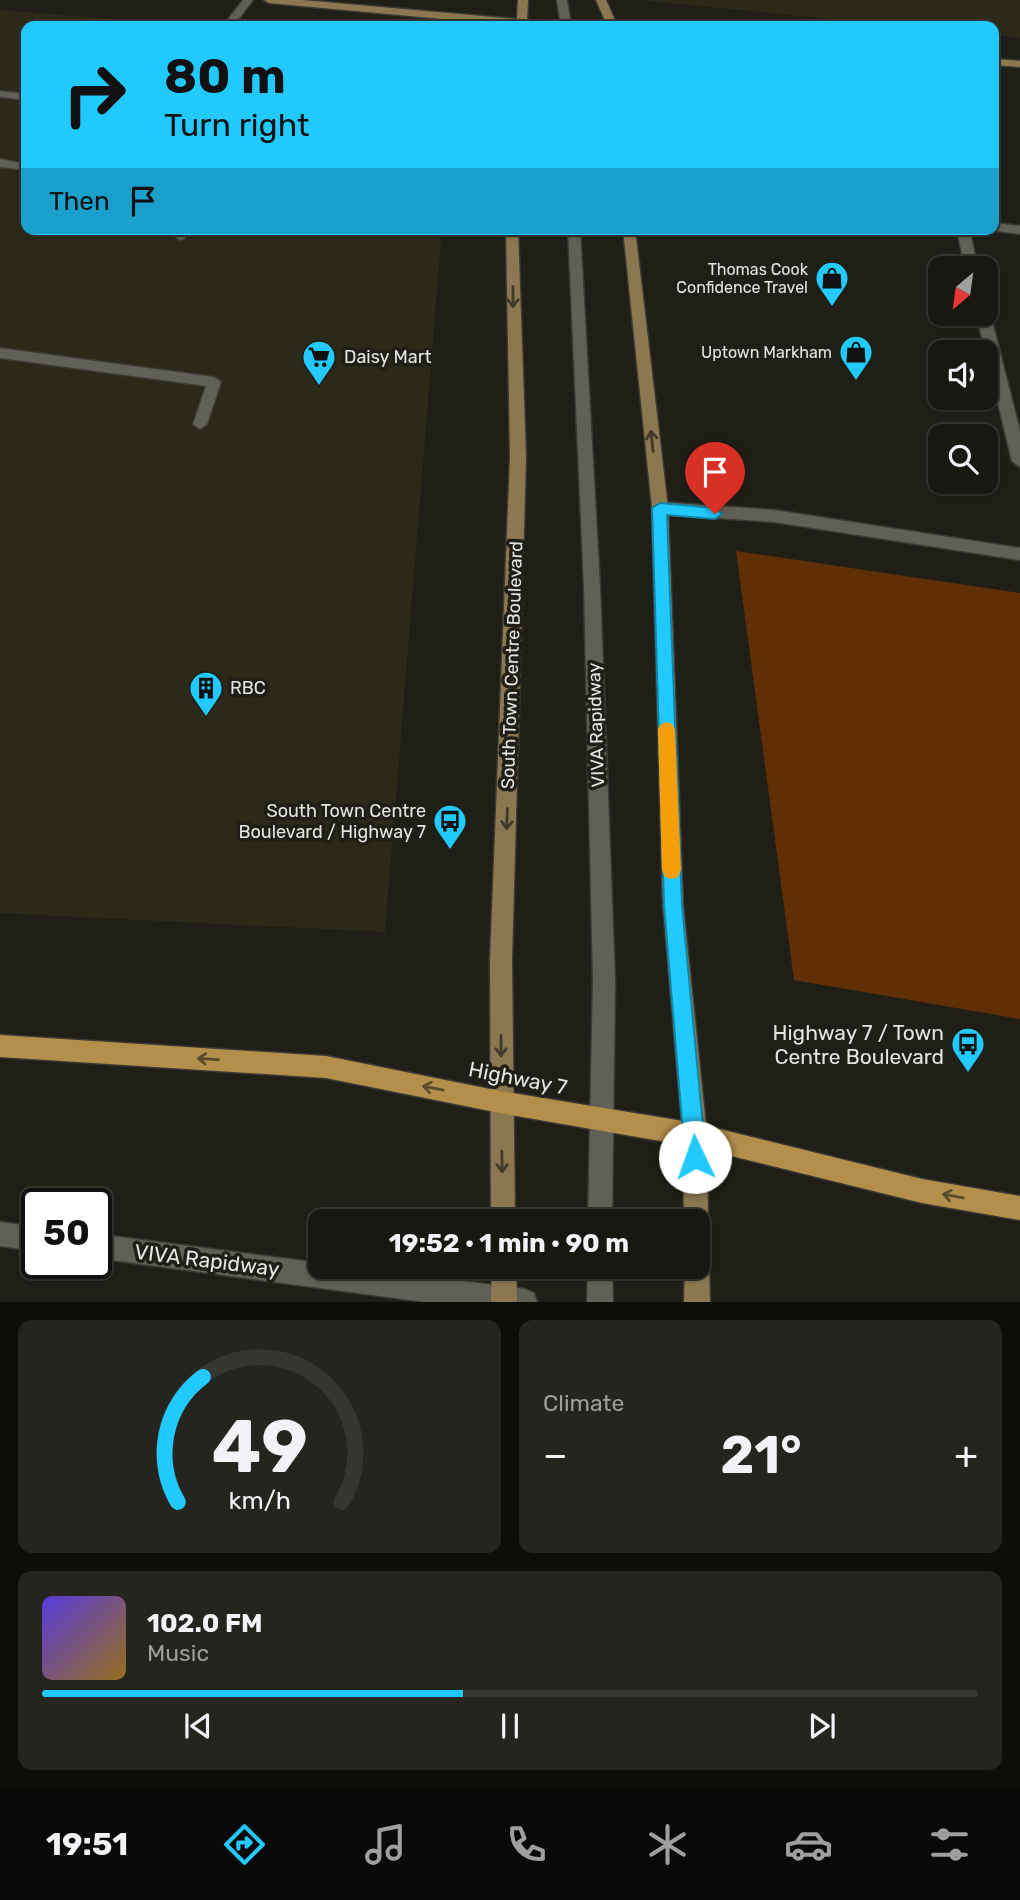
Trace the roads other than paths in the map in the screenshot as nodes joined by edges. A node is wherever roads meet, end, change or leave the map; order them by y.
1 (248, 0) edge
2 (269, 0) edge
3 (523, 0) edge
4 (562, 0) edge
5 (601, 0) edge
6 (232, 21) edge
7 (482, 21) edge
8 (523, 21) edge
9 (565, 21) edge
10 (610, 21) edge
11 (999, 62) edge
12 (1020, 64) edge
13 (0, 94) edge
14 (21, 96) edge
15 (0, 163) edge
16 (21, 166) edge
17 (999, 228) edge
18 (1020, 230) edge
19 (512, 235) edge
20 (574, 235) edge
21 (630, 235) edge
22 (964, 235) edge
23 (969, 256) edge
24 (987, 326) edge
25 (0, 353) edge
26 (200, 424) dead end
27 (1020, 461) edge
28 (660, 508) junction
29 (1020, 555) edge
30 (0, 1045) edge
31 (500, 1102) junction
32 (601, 1120) junction
33 (695, 1135) junction
34 (1020, 1208) edge
35 (503, 1209) edge
36 (600, 1209) edge
37 (696, 1209) edge
38 (0, 1234) edge
39 (21, 1237) edge
40 (112, 1248) edge
41 (507, 1279) edge
42 (600, 1279) edge
43 (697, 1279) edge
44 (511, 1300) edge
45 (600, 1301) edge
46 (697, 1301) edge

1 - 6 street
2 - 7 main road
3 - 8 main road
4 - 9 street
5 - 10 main road
11 - 12 main road
13 - 14 street
15 - 16 street
17 - 18 street
19 -> 31 main road, South Town Centre Boulevard
20 - 32 street, VIVA Rapidway
28 -> 21 main road
22 - 23 street
24 - 27 street
25 - 26 street
28 - 29 street
28 - 33 main road
31 -> 30 main road, Highway 7
31 - 32 main road, Highway 7
31 -> 35 main road, South Town Centre Boulevard
32 - 33 main road, Highway 7
32 - 36 street, VIVA Rapidway
34 -> 33 main road, Highway 7
33 - 37 main road
38 - 39 street
40 - 44 street, VIVA Rapidway
41 - 44 main road
42 - 45 street
43 - 46 main road

